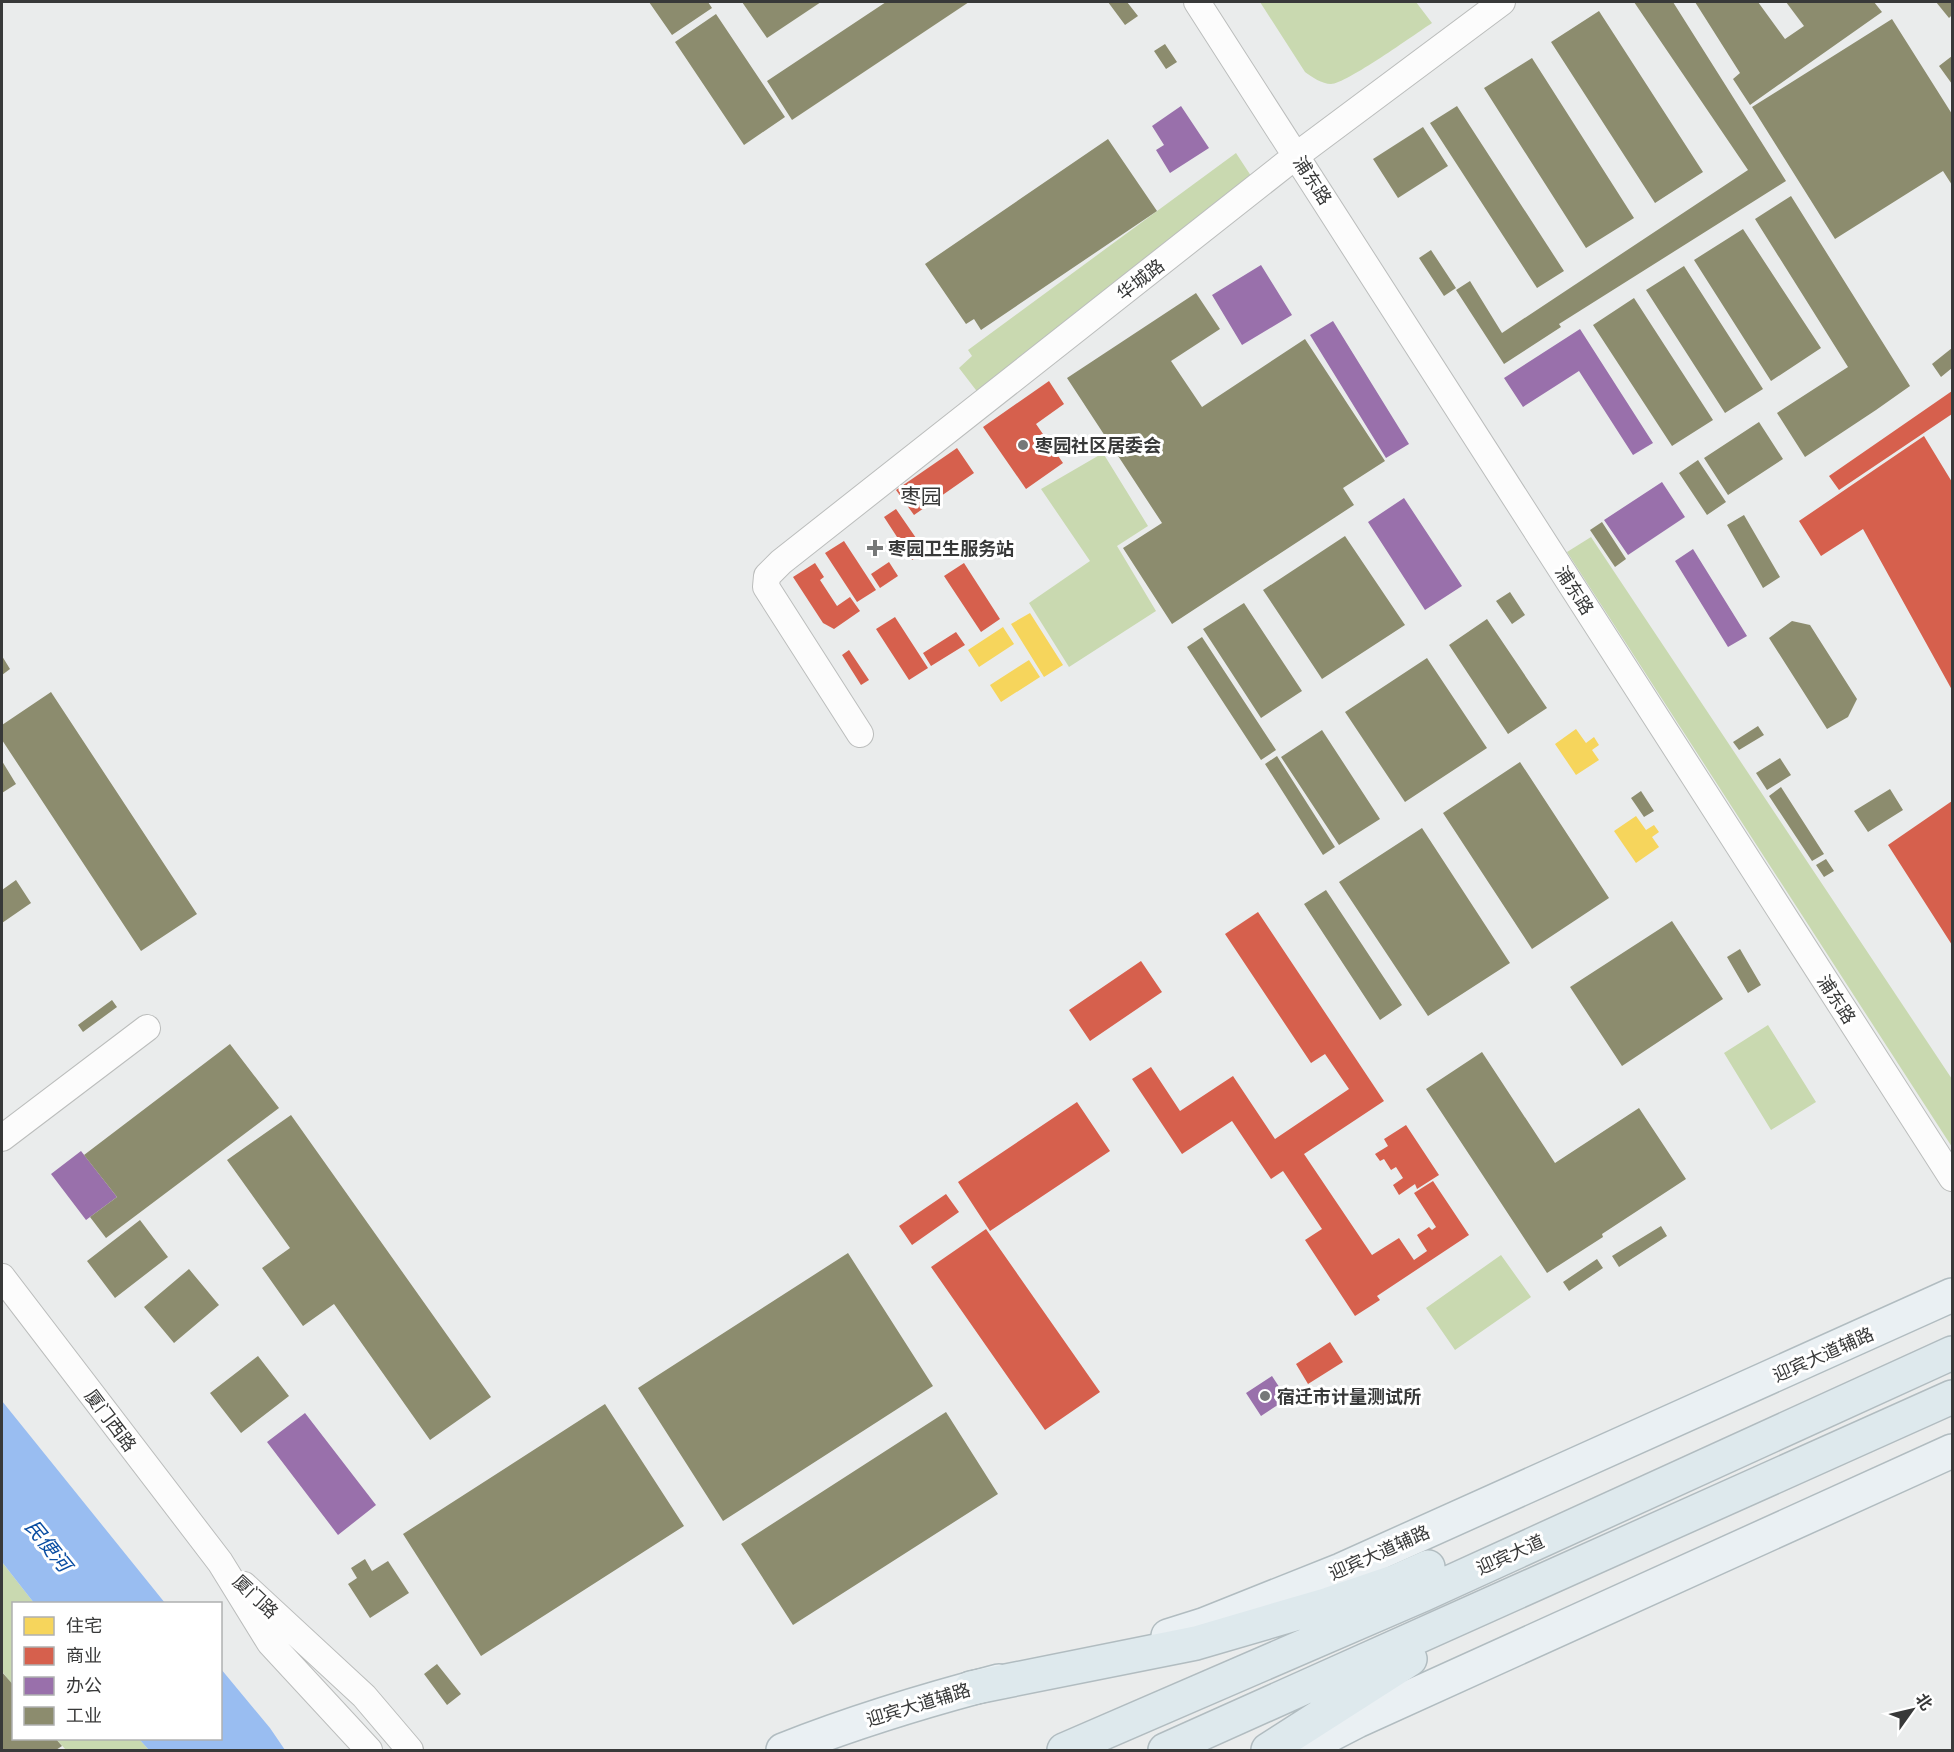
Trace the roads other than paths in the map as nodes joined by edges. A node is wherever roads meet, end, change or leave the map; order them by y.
1 (1197, 2) edge
2 (1502, 2) edge
3 (1298, 155) junction
4 (860, 734) dead end
5 (147, 1028) dead end
6 (2, 1138) edge
7 (1953, 1178) edge
8 (2, 1277) edge
9 (1953, 1295) edge
10 (1953, 1353) edge
11 (1953, 1397) edge
12 (1809, 1418) junction
13 (1953, 1451) edge
14 (220, 1562) junction
15 (1528, 1588) junction
16 (971, 1688) junction
17 (369, 1750) edge
18 (410, 1750) edge
19 (783, 1750) edge
20 (1064, 1750) edge
21 (1165, 1750) edge
22 (1268, 1750) edge
23 (1301, 1750) edge

1 - 3 street, 浦东路
2 - 3 street, 华城路
3 - 4 street, 华城路
3 - 7 street, 浦东路
5 - 6 street
8 - 14 street, 厦门西路
9 - 16 main road, 迎宾大道辅路
10 - 12 highway, 迎宾大道
11 - 15 highway
12 - 16 highway
12 - 20 highway, 迎宾大道
13 - 23 main road
14 - 17 street, 厦门路
14 - 18 street, 厦门路
15 - 21 highway
15 - 22 highway
16 - 19 main road, 迎宾大道辅路

